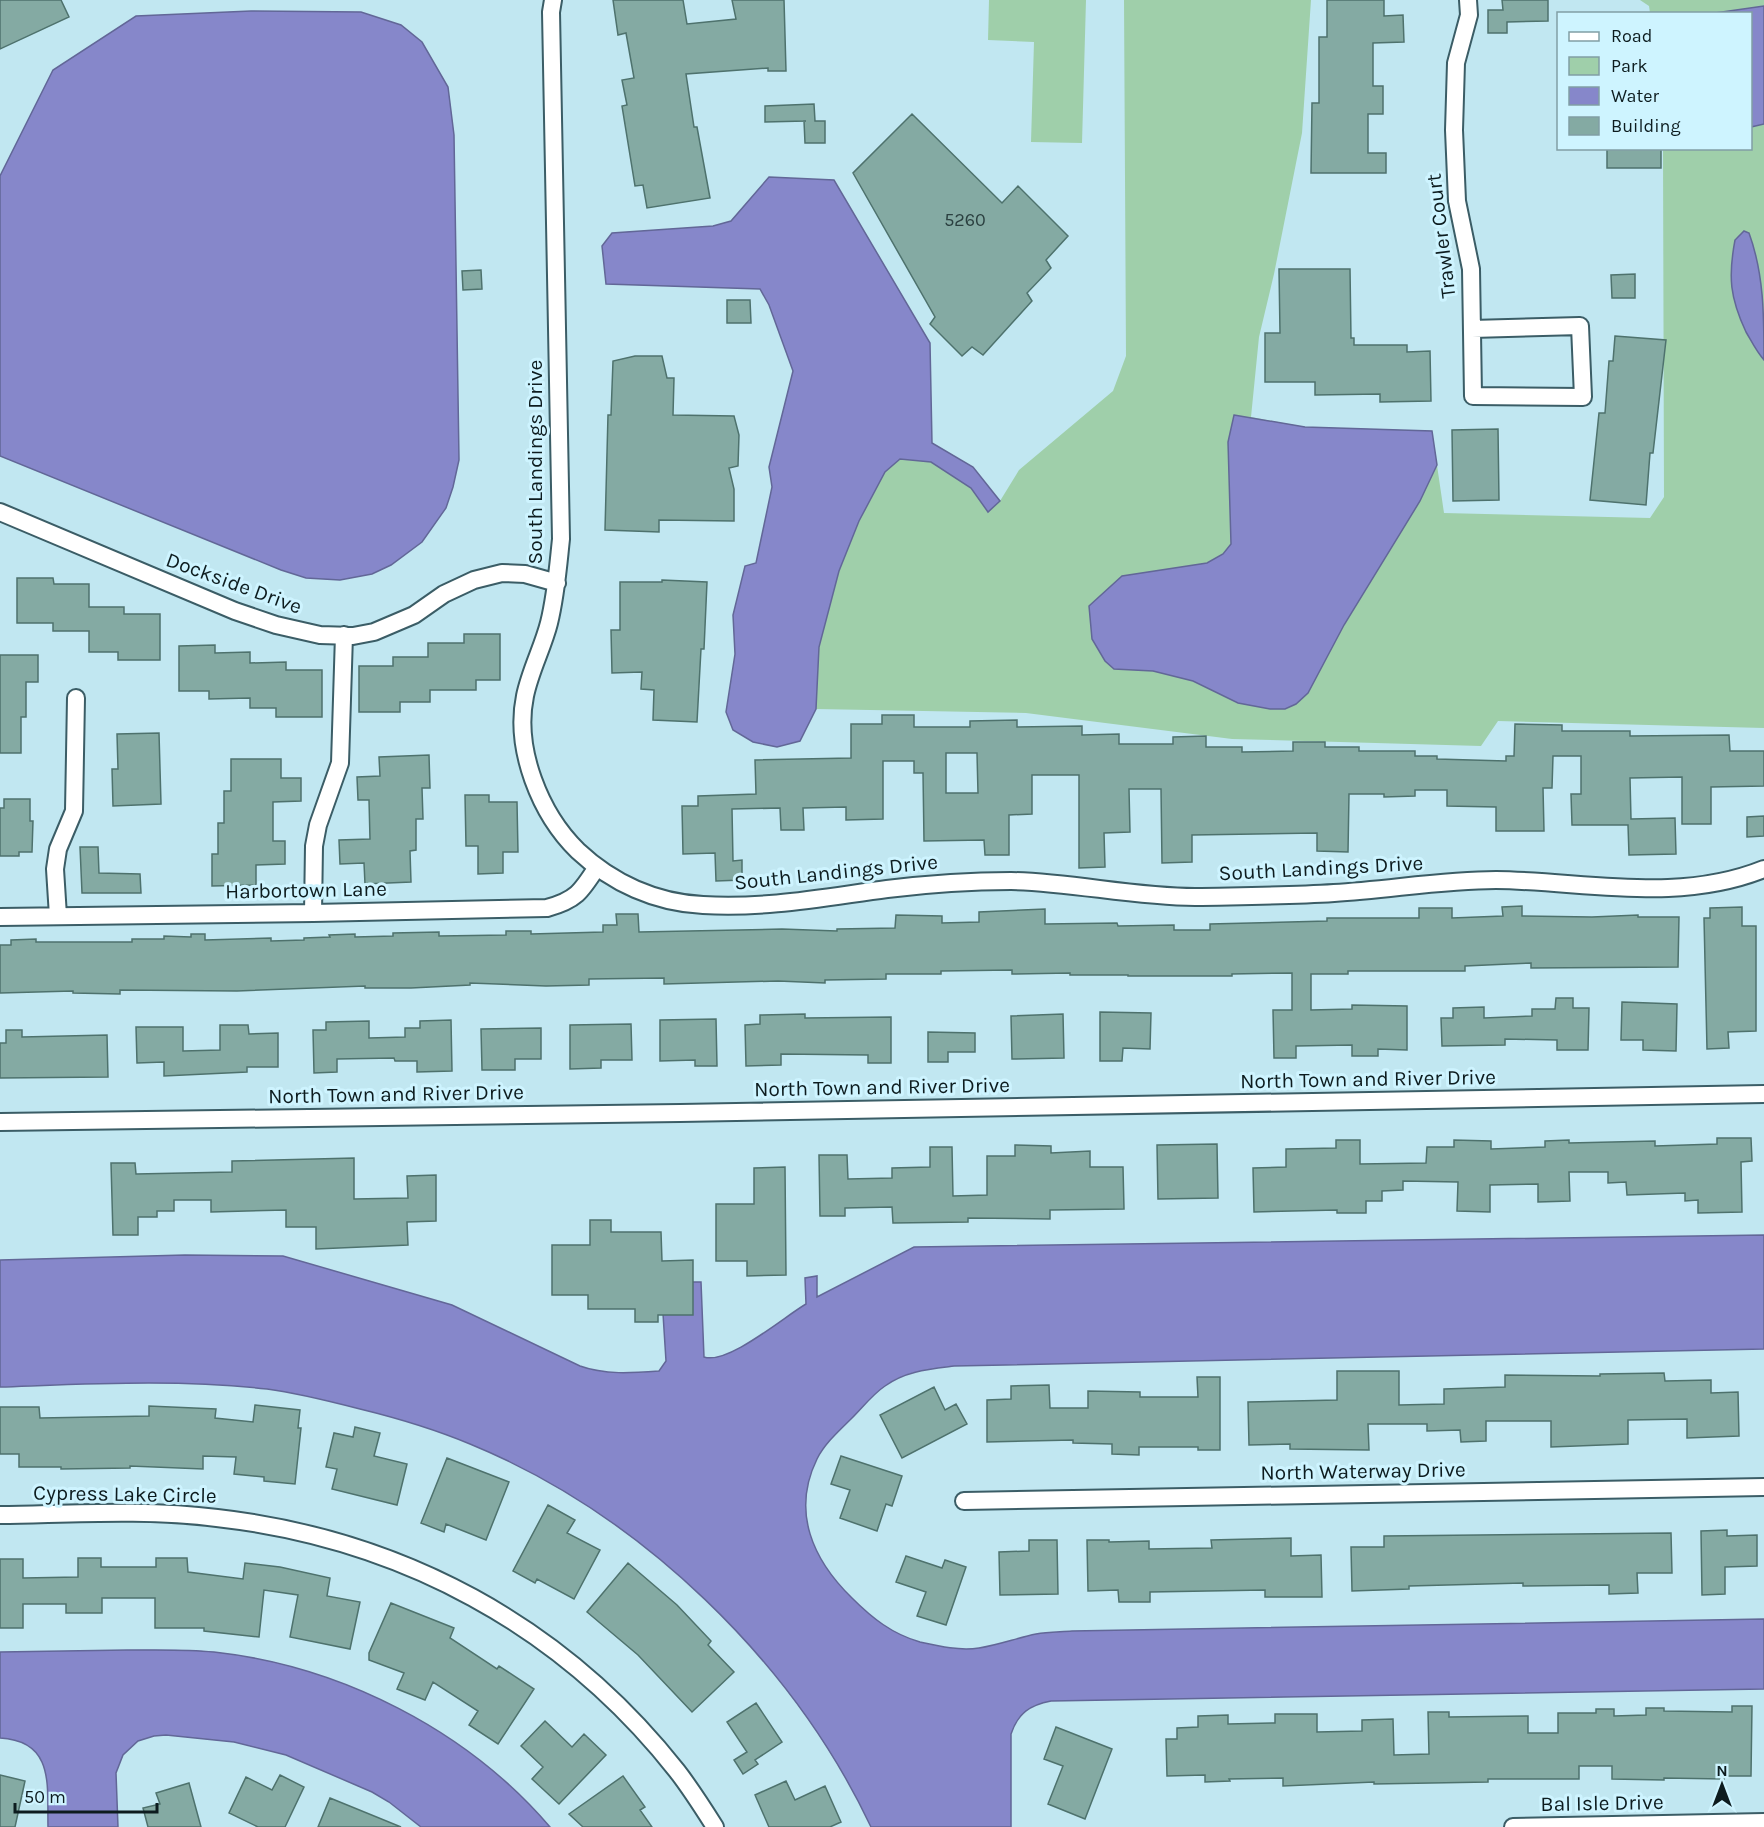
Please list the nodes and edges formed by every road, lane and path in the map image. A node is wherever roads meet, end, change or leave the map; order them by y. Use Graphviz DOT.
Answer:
graph roads {
  1 [pos="553,0"];
  2 [pos="1468,0"];
  3 [pos="1472,329"];
  4 [pos="0,512"];
  5 [pos="557,583"];
  6 [pos="344,635"];
  7 [pos="76,698"];
  8 [pos="597,867"];
  9 [pos="1764,869"];
  10 [pos="313,913"];
  11 [pos="58,916"];
  12 [pos="0,917"];
  13 [pos="1764,1094"];
  14 [pos="0,1122"];
  15 [pos="1764,1487"];
  16 [pos="964,1501"];
  17 [pos="0,1515"];
  18 [pos="1764,1822"];
  19 [pos="715,1827"];
  20 [pos="1514,1827"];
  1 -- 5 [label="street, South Landings Drive"];
  2 -- 3 [label="street, Trawler Court"];
  3 -- 3 [label="street, Trawler Court"];
  4 -- 6 [label="street, Dockside Drive"];
  5 -- 6 [label="street, Dockside Drive"];
  5 -- 8 [label="street, South Landings Drive"];
  6 -- 10 [label="street"];
  7 -- 11 [label="street"];
  8 -- 9 [label="street, South Landings Drive"];
  8 -- 10 [label="street, Harbortown Lane"];
  10 -- 11 [label="street, Harbortown Lane"];
  11 -- 12 [label="street, Harbortown Lane"];
  13 -- 14 [label="street, North Town and River Drive"];
  15 -- 16 [label="street, North Waterway Drive"];
  17 -- 19 [label="street, Cypress Lake Circle"];
  18 -- 20 [label="street, Bal Isle Drive"];
}
